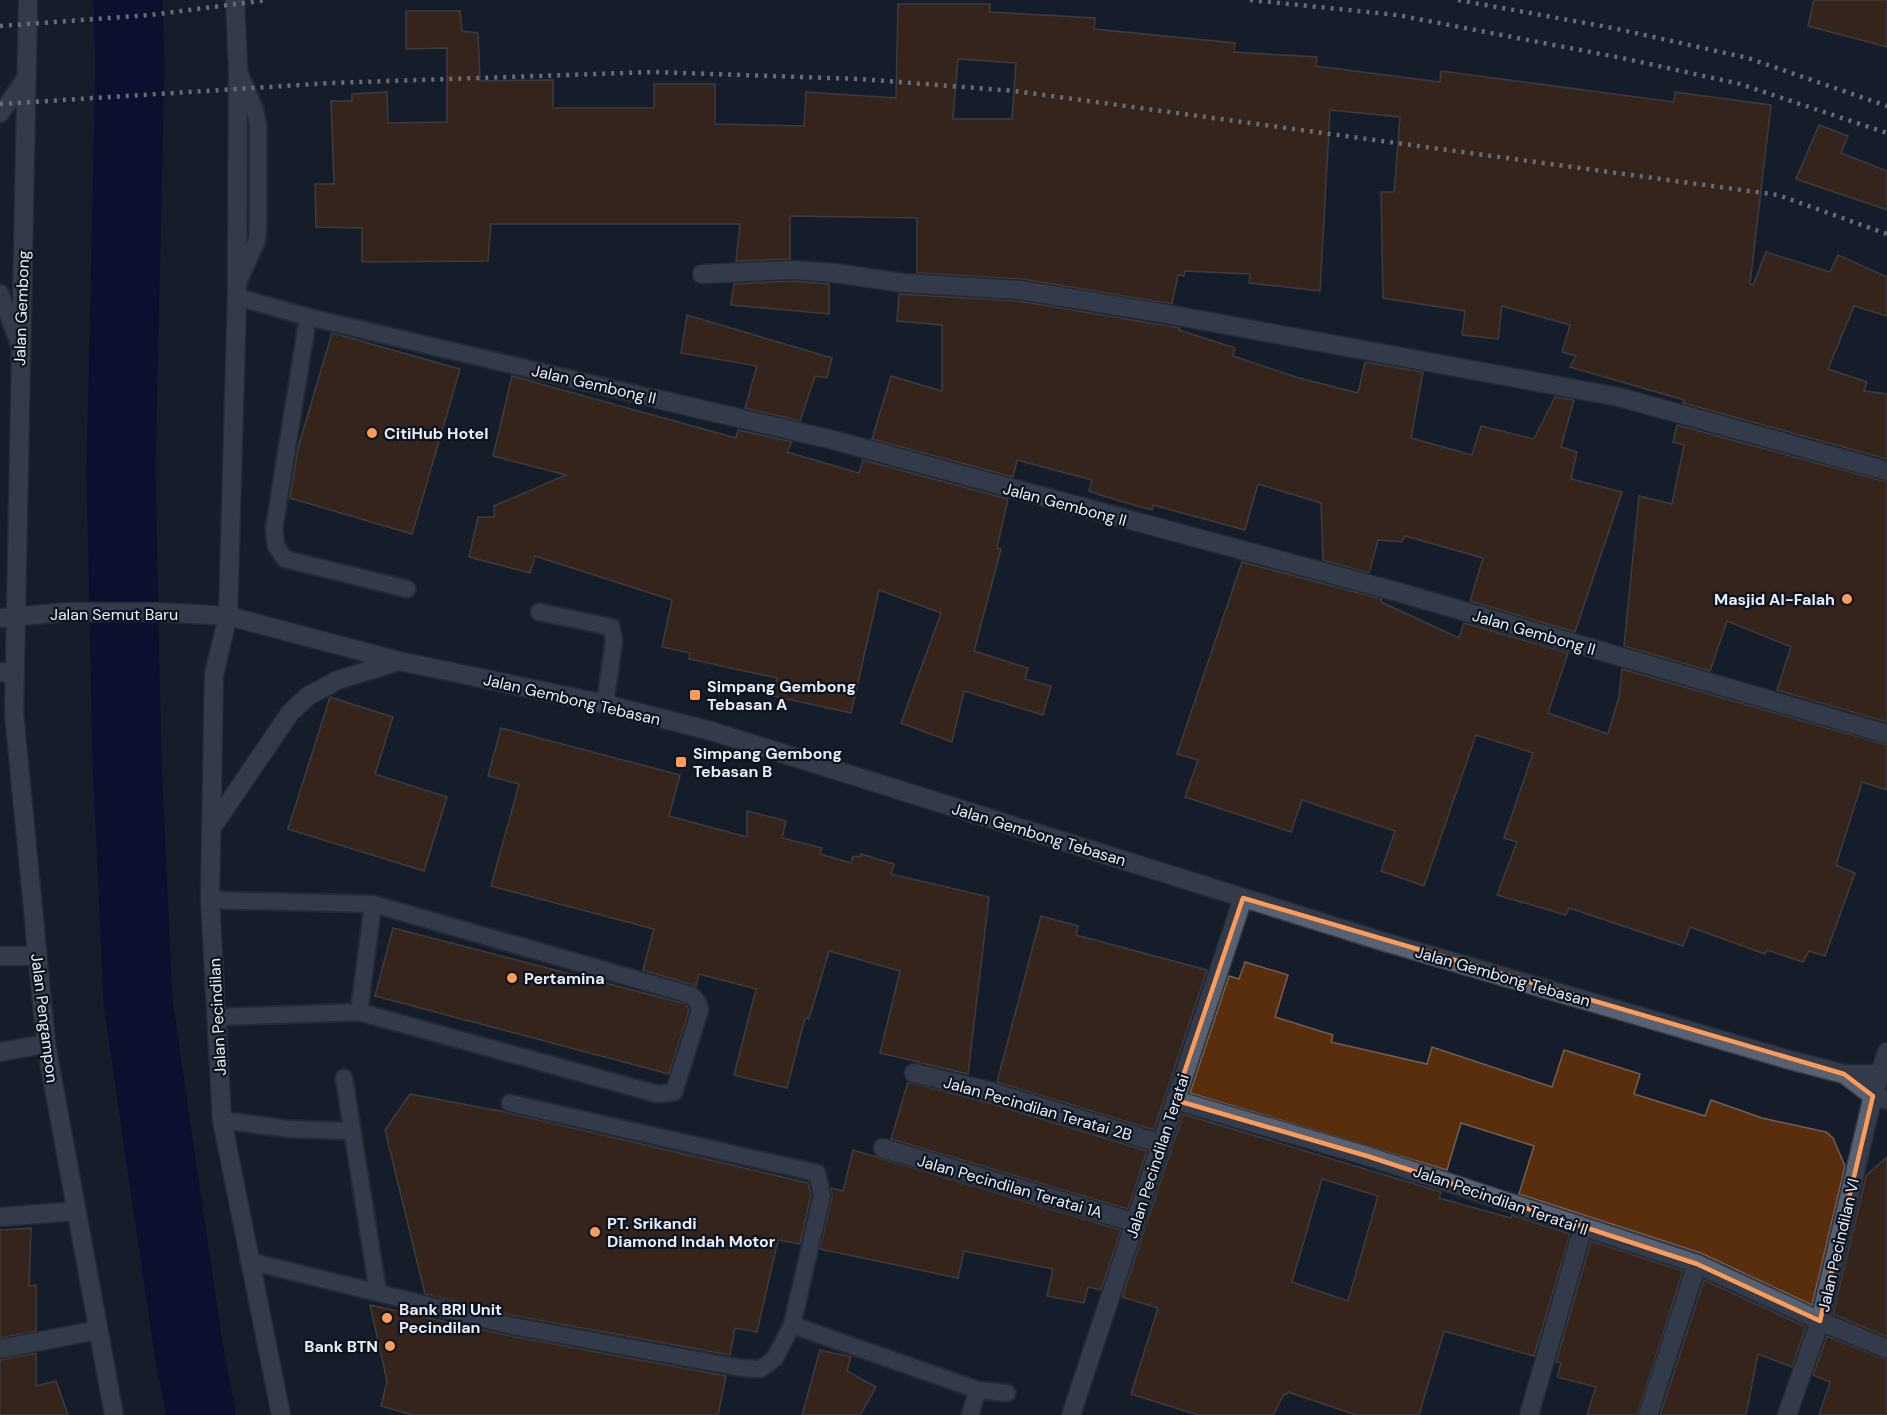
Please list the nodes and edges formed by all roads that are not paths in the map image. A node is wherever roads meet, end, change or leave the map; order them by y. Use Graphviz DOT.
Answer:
graph roads {
  1 [pos="28,0"];
  2 [pos="235,0"];
  3 [pos="27,76"];
  4 [pos="0,114"];
  5 [pos="702,274"];
  6 [pos="237,292"];
  7 [pos="0,293"];
  8 [pos="308,317"];
  9 [pos="20,344"];
  10 [pos="657,399"];
  11 [pos="1887,471"];
  12 [pos="407,589"];
  13 [pos="539,612"];
  14 [pos="228,616"];
  15 [pos="7,618"];
  16 [pos="399,661"];
  17 [pos="7,673"];
  18 [pos="605,704"];
  19 [pos="1887,734"];
  20 [pos="213,826"];
  21 [pos="1244,898"];
  22 [pos="210,900"];
  23 [pos="373,904"];
  24 [pos="0,956"];
  25 [pos="37,956"];
  26 [pos="359,1012"];
  27 [pos="216,1017"];
  28 [pos="46,1044"];
  29 [pos="0,1052"];
  30 [pos="1887,1052"];
  31 [pos="914,1073"];
  32 [pos="1884,1073"];
  33 [pos="1844,1074"];
  34 [pos="344,1078"];
  35 [pos="1880,1098"];
  36 [pos="1175,1100"];
  37 [pos="510,1103"];
  38 [pos="222,1120"];
  39 [pos="350,1131"];
  40 [pos="1162,1144"];
  41 [pos="883,1149"];
  42 [pos="76,1211"];
  43 [pos="0,1217"];
  44 [pos="1136,1223"];
  45 [pos="1583,1228"];
  46 [pos="249,1261"];
  47 [pos="1697,1264"];
  48 [pos="378,1292"];
  49 [pos="1820,1321"];
  50 [pos="792,1325"];
  51 [pos="98,1330"];
  52 [pos="0,1349"];
  53 [pos="1887,1349"];
  54 [pos="978,1390"];
  55 [pos="1007,1393"];
  56 [pos="114,1415"];
  57 [pos="281,1415"];
  58 [pos="970,1415"];
  59 [pos="1071,1415"];
  60 [pos="1529,1415"];
  61 [pos="1648,1415"];
  62 [pos="1787,1415"];
  1 -- 3 [label="street, Jalan Gembong"];
  2 -- 6 [label="street"];
  3 -- 4 [label="lane"];
  3 -- 9 [label="street, Jalan Gembong"];
  5 -- 11 [label="street"];
  6 -- 8 [label="lane, Jalan Gembong II"];
  6 -- 14 [label="street"];
  7 -- 9 [label="lane"];
  8 -- 10 [label="lane, Jalan Gembong II"];
  8 -- 12 [label="lane"];
  9 -- 15 [label="street, Jalan Gembong"];
  10 -- 19 [label="street, Jalan Gembong II"];
  13 -- 18 [label="lane"];
  14 -- 15 [label="street, Jalan Semut Baru"];
  14 -- 16 [label="street, Jalan Gembong Tebasan"];
  14 -- 20 [label="street, Jalan Pecindilan"];
  15 -- 17 [label="street, Jalan Pengampon"];
  16 -- 18 [label="street, Jalan Gembong Tebasan"];
  16 -- 20 [label="street"];
  17 -- 25 [label="street, Jalan Pengampon"];
  18 -- 21 [label="street, Jalan Gembong Tebasan"];
  20 -- 22 [label="street, Jalan Pecindilan"];
  21 -- 33 [label="street, Jalan Gembong Tebasan"];
  21 -- 36 [label="street, Jalan Pecindilan Teratai"];
  22 -- 23 [label="lane"];
  22 -- 27 [label="street, Jalan Pecindilan"];
  23 -- 26 [label="lane"];
  23 -- 26 [label="lane"];
  24 -- 25 [label="street"];
  25 -- 28 [label="street, Jalan Pengampon"];
  26 -- 27 [label="lane"];
  27 -- 38 [label="street, Jalan Pecindilan"];
  28 -- 29 [label="street"];
  28 -- 42 [label="street, Jalan Pengampon"];
  30 -- 32 [label="street, Jalan Pecindilan VI"];
  31 -- 40 [label="street, Jalan Pecindilan Teratai 2B"];
  32 -- 33 [label="street, Jalan Gembong Tebasan"];
  32 -- 35 [label="street, Jalan Pecindilan VI"];
  33 -- 35 [label="street, Jalan Gembong Tebasan"];
  34 -- 39 [label="lane"];
  35 -- 49 [label="street, Jalan Pecindilan VI"];
  36 -- 40 [label="street, Jalan Pecindilan Teratai"];
  36 -- 45 [label="street, Jalan Pecindilan Teratai II"];
  37 -- 50 [label="lane"];
  38 -- 39 [label="lane"];
  38 -- 46 [label="street, Jalan Pecindilan"];
  39 -- 48 [label="lane"];
  40 -- 44 [label="street, Jalan Pecindilan Teratai"];
  41 -- 44 [label="street, Jalan Pecindilan Teratai 1A"];
  42 -- 43 [label="street"];
  42 -- 51 [label="street, Jalan Pengampon"];
  44 -- 59 [label="street, Jalan Pecindilan Teratai"];
  45 -- 47 [label="street, Jalan Pecindilan Teratai II"];
  45 -- 60 [label="street"];
  46 -- 48 [label="lane"];
  46 -- 57 [label="street, Jalan Pecindilan"];
  47 -- 49 [label="street, Jalan Pecindilan Teratai II"];
  47 -- 61 [label="street"];
  48 -- 50 [label="lane"];
  49 -- 53 [label="street, Jalan Pecindilan Teratai II"];
  49 -- 62 [label="street, Jalan Pecindilan VI"];
  50 -- 54 [label="lane"];
  51 -- 52 [label="street"];
  51 -- 56 [label="street, Jalan Pengampon"];
  54 -- 55 [label="lane"];
  54 -- 58 [label="lane"];
}
